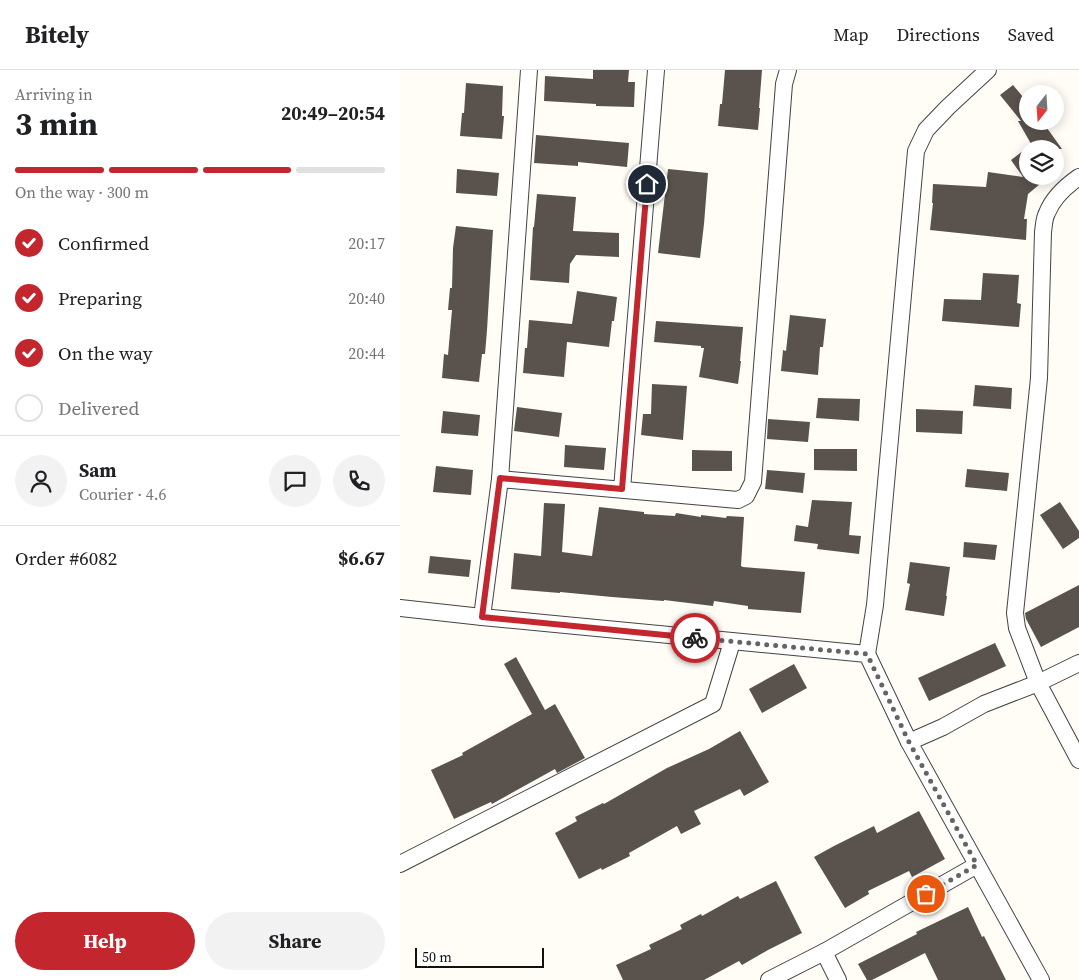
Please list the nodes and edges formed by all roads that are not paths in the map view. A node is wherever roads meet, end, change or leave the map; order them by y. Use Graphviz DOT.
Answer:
graph roads {
  1 [pos="528,70"];
  2 [pos="656,70"];
  3 [pos="788,70"];
  4 [pos="986,71"];
  5 [pos="1079,177"];
  6 [pos="500,478"];
  7 [pos="622,489"];
  8 [pos="400,608"];
  9 [pos="482,617"];
  10 [pos="732,642"];
  11 [pos="867,654"];
  12 [pos="1079,663"];
  13 [pos="1038,683"];
  14 [pos="909,742"];
  15 [pos="1079,760"];
  16 [pos="400,864"];
  17 [pos="977,865"];
  18 [pos="824,952"];
  19 [pos="769,980"];
  20 [pos="838,980"];
  21 [pos="1041,980"];
  1 -- 6 [label="street"];
  2 -- 7 [label="street"];
  3 -- 7 [label="street"];
  4 -- 11 [label="street"];
  5 -- 13 [label="street"];
  6 -- 7 [label="street"];
  6 -- 9 [label="street"];
  8 -- 9 [label="street"];
  9 -- 10 [label="street"];
  10 -- 11 [label="street"];
  10 -- 16 [label="street"];
  11 -- 14 [label="street"];
  12 -- 13 [label="street"];
  13 -- 14 [label="street"];
  13 -- 15 [label="street"];
  14 -- 17 [label="street"];
  17 -- 18 [label="street"];
  17 -- 21 [label="street"];
  18 -- 19 [label="street"];
  18 -- 20 [label="street"];
}
